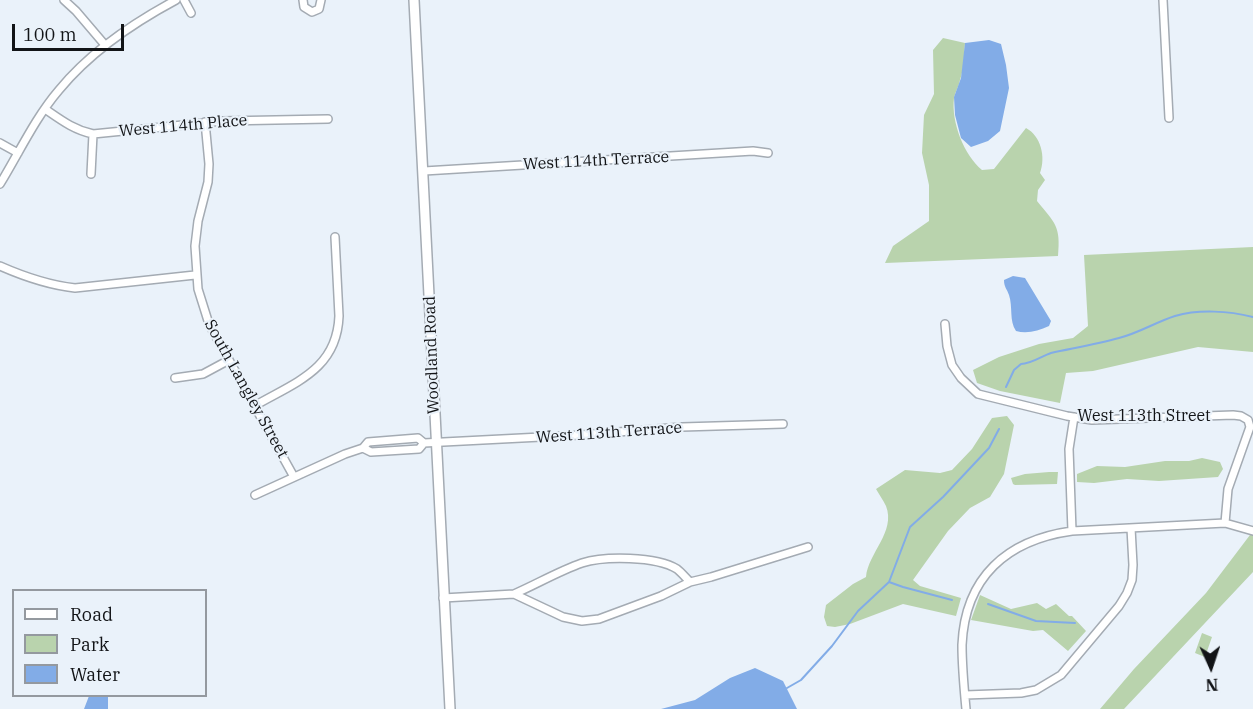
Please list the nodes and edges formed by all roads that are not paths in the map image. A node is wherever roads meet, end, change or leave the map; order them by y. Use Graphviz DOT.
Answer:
graph roads {
  1 [pos="64,0"];
  2 [pos="176,0"];
  3 [pos="184,0"];
  4 [pos="303,0"];
  5 [pos="321,0"];
  6 [pos="414,0"];
  7 [pos="1162,0"];
  8 [pos="191,13"];
  9 [pos="105,45"];
  10 [pos="45,109"];
  11 [pos="1169,118"];
  12 [pos="328,119"];
  13 [pos="205,122"];
  14 [pos="93,134"];
  15 [pos="0,143"];
  16 [pos="18,153"];
  17 [pos="768,153"];
  18 [pos="424,171"];
  19 [pos="91,174"];
  20 [pos="0,184"];
  21 [pos="334,237"];
  22 [pos="0,266"];
  23 [pos="195,275"];
  24 [pos="945,324"];
  25 [pos="229,360"];
  26 [pos="175,378"];
  27 [pos="256,405"];
  28 [pos="1074,417"];
  29 [pos="1251,419"];
  30 [pos="783,424"];
  31 [pos="424,443"];
  32 [pos="435,443"];
  33 [pos="363,448"];
  34 [pos="294,477"];
  35 [pos="255,495"];
  36 [pos="1225,523"];
  37 [pos="1131,528"];
  38 [pos="1072,531"];
  39 [pos="1253,531"];
  40 [pos="808,547"];
  41 [pos="690,582"];
  42 [pos="514,594"];
  43 [pos="443,598"];
  44 [pos="965,695"];
  45 [pos="450,709"];
  46 [pos="966,709"];
  1 -- 9 [label="street"];
  2 -- 9 [label="street"];
  3 -- 8 [label="street"];
  4 -- 5 [label="street"];
  6 -- 18 [label="main road, Woodland Road"];
  7 -- 11 [label="street"];
  9 -- 10 [label="street"];
  10 -- 14 [label="street, West 114th Place"];
  10 -- 16 [label="street"];
  12 -- 13 [label="street, West 114th Place"];
  13 -- 14 [label="street, West 114th Place"];
  13 -- 23 [label="street, South Langley Street"];
  14 -- 19 [label="street"];
  15 -- 16 [label="street"];
  16 -- 20 [label="street"];
  17 -- 18 [label="street, West 114th Terrace"];
  18 -- 32 [label="main road, Woodland Road"];
  21 -- 27 [label="street"];
  22 -- 23 [label="street"];
  23 -- 25 [label="street, South Langley Street"];
  24 -- 28 [label="street, West 113th Street"];
  25 -- 26 [label="street"];
  25 -- 27 [label="street, South Langley Street"];
  27 -- 34 [label="street, South Langley Street"];
  28 -- 29 [label="street, West 113th Street"];
  28 -- 38 [label="street"];
  29 -- 36 [label="street"];
  30 -- 32 [label="street, West 113th Terrace"];
  31 -- 32 [label="street, West 113th Terrace"];
  31 -- 33 [label="street"];
  31 -- 33 [label="street"];
  32 -- 43 [label="main road, Woodland Road"];
  33 -- 34 [label="street"];
  34 -- 35 [label="street"];
  36 -- 37 [label="street"];
  36 -- 39 [label="street"];
  37 -- 38 [label="street"];
  37 -- 44 [label="street"];
  38 -- 44 [label="street"];
  40 -- 41 [label="street"];
  41 -- 42 [label="street"];
  41 -- 42 [label="street"];
  42 -- 43 [label="street"];
  43 -- 45 [label="main road, Woodland Road"];
  44 -- 46 [label="street"];
}
